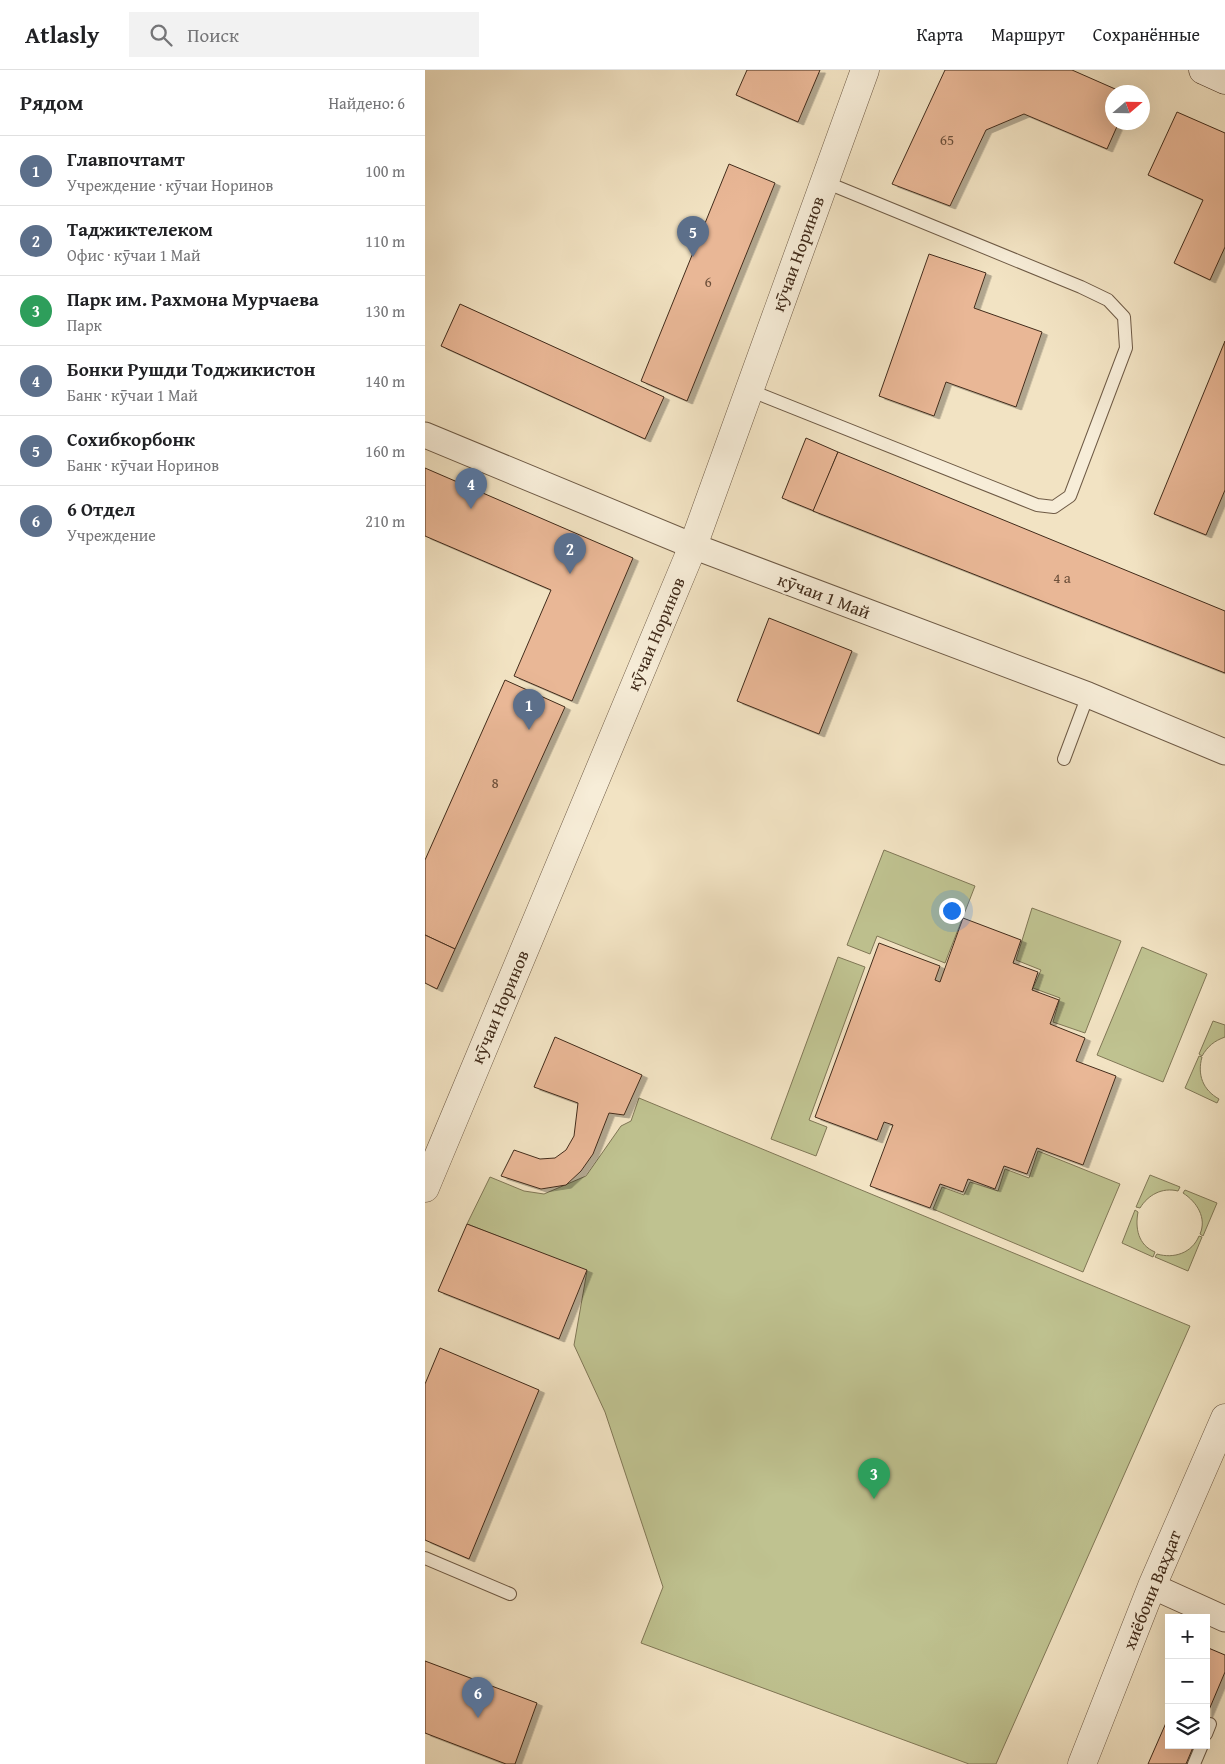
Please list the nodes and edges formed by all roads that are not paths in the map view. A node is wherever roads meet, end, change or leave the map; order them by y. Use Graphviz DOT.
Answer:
graph roads {
  1 [pos="865,70"];
  2 [pos="1203,70"];
  3 [pos="1225,80"];
  4 [pos="825,182"];
  5 [pos="749,390"];
  6 [pos="425,435"];
  7 [pos="693,546"];
  8 [pos="1088,695"];
  9 [pos="1225,752"];
  10 [pos="1063,759"];
  11 [pos="425,1188"];
  12 [pos="1225,1418"];
  13 [pos="425,1558"];
  14 [pos="1152,1586"];
  15 [pos="509,1594"];
  16 [pos="1225,1618"];
  17 [pos="1200,1749"];
  18 [pos="1082,1764"];
  19 [pos="1194,1764"];
  1 -- 4 [label="street, кӯчаи Норинов"];
  2 -- 3 [label="street"];
  4 -- 5 [label="street, кӯчаи Норинов"];
  4 -- 5 [label="lane"];
  5 -- 7 [label="street, кӯчаи Норинов"];
  6 -- 7 [label="street, кӯчаи 1 Май"];
  7 -- 8 [label="street, кӯчаи 1 Май"];
  7 -- 11 [label="street, кӯчаи Норинов"];
  8 -- 9 [label="street, кӯчаи 1 Май"];
  8 -- 10 [label="lane"];
  12 -- 14 [label="street, хиёбони Ваҳдат"];
  13 -- 15 [label="lane"];
  14 -- 16 [label="street"];
  14 -- 18 [label="street, хиёбони Ваҳдат"];
  17 -- 19 [label="lane"];
}
